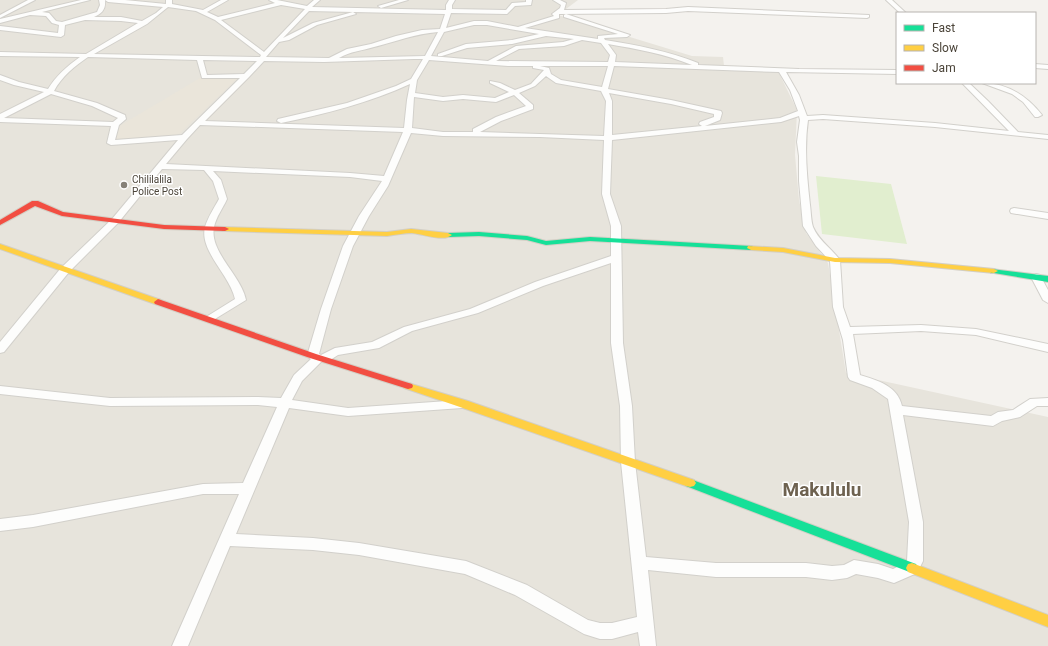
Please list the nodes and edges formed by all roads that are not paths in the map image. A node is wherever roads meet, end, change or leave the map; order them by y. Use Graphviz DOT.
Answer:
graph roads {
  1 [pos="32,0"];
  2 [pos="87,0"];
  3 [pos="102,0"];
  4 [pos="108,0"];
  5 [pos="225,0"];
  6 [pos="272,0"];
  7 [pos="317,0"];
  8 [pos="406,0"];
  9 [pos="452,0"];
  10 [pos="529,0"];
  11 [pos="556,0"];
  12 [pos="889,0"];
  13 [pos="169,3"];
  14 [pos="279,3"];
  15 [pos="0,8"];
  16 [pos="309,8"];
  17 [pos="11,11"];
  18 [pos="371,11"];
  19 [pos="447,11"];
  20 [pos="204,12"];
  21 [pos="559,12"];
  22 [pos="902,12"];
  23 [pos="30,14"];
  24 [pos="867,16"];
  25 [pos="0,17"];
  26 [pos="87,19"];
  27 [pos="217,19"];
  28 [pos="0,20"];
  29 [pos="145,22"];
  30 [pos="62,24"];
  31 [pos="0,28"];
  32 [pos="519,28"];
  33 [pos="442,31"];
  34 [pos="546,34"];
  35 [pos="602,36"];
  36 [pos="584,38"];
  37 [pos="278,40"];
  38 [pos="0,54"];
  39 [pos="86,55"];
  40 [pos="199,57"];
  41 [pos="263,57"];
  42 [pos="428,58"];
  43 [pos="328,60"];
  44 [pos="488,62"];
  45 [pos="521,64"];
  46 [pos="611,65"];
  47 [pos="1036,66"];
  48 [pos="694,67"];
  49 [pos="1048,67"];
  50 [pos="548,70"];
  51 [pos="781,70"];
  52 [pos="896,72"];
  53 [pos="247,76"];
  54 [pos="0,77"];
  55 [pos="414,80"];
  56 [pos="492,82"];
  57 [pos="966,84"];
  58 [pos="989,84"];
  59 [pos="604,90"];
  60 [pos="50,92"];
  61 [pos="514,92"];
  62 [pos="411,94"];
  63 [pos="803,115"];
  64 [pos="1038,115"];
  65 [pos="1,120"];
  66 [pos="198,123"];
  67 [pos="115,124"];
  68 [pos="258,125"];
  69 [pos="695,128"];
  70 [pos="408,130"];
  71 [pos="1015,132"];
  72 [pos="472,133"];
  73 [pos="184,137"];
  74 [pos="1048,137"];
  75 [pos="608,138"];
  76 [pos="161,166"];
  77 [pos="206,168"];
  78 [pos="387,179"];
  79 [pos="1014,211"];
  80 [pos="1048,216"];
  81 [pos="115,221"];
  82 [pos="0,223"];
  83 [pos="209,229"];
  84 [pos="355,233"];
  85 [pos="615,241"];
  86 [pos="0,246"];
  87 [pos="615,258"];
  88 [pos="835,260"];
  89 [pos="65,270"];
  90 [pos="1036,277"];
  91 [pos="1048,279"];
  92 [pos="1048,300"];
  93 [pos="210,319"];
  94 [pos="846,331"];
  95 [pos="1048,348"];
  96 [pos="0,349"];
  97 [pos="318,357"];
  98 [pos="0,390"];
  99 [pos="1048,402"];
  100 [pos="285,403"];
  101 [pos="464,404"];
  102 [pos="897,410"];
  103 [pos="628,462"];
  104 [pos="250,488"];
  105 [pos="0,525"];
  106 [pos="226,540"];
  107 [pos="639,563"];
  108 [pos="912,568"];
  109 [pos="646,621"];
  110 [pos="1048,621"];
  111 [pos="180,646"];
  112 [pos="648,646"];
  1 -- 17 [label="street"];
  2 -- 23 [label="street"];
  3 -- 26 [label="street"];
  4 -- 13 [label="street"];
  5 -- 20 [label="street"];
  6 -- 14 [label="street"];
  7 -- 16 [label="street"];
  8 -- 18 [label="street"];
  9 -- 19 [label="street"];
  10 -- 19 [label="street"];
  11 -- 21 [label="street"];
  12 -- 22 [label="street"];
  13 -- 20 [label="street"];
  13 -- 29 [label="street"];
  14 -- 16 [label="street"];
  14 -- 27 [label="street"];
  15 -- 17 [label="street"];
  16 -- 18 [label="street"];
  16 -- 37 [label="street"];
  17 -- 25 [label="street"];
  18 -- 19 [label="street"];
  18 -- 37 [label="street"];
  19 -- 33 [label="street"];
  20 -- 27 [label="street"];
  21 -- 24 [label="street"];
  21 -- 32 [label="street"];
  21 -- 35 [label="street"];
  23 -- 28 [label="street"];
  23 -- 30 [label="street"];
  26 -- 29 [label="street"];
  26 -- 30 [label="street"];
  27 -- 41 [label="street"];
  29 -- 39 [label="street"];
  30 -- 31 [label="street"];
  32 -- 33 [label="street"];
  32 -- 34 [label="street"];
  33 -- 42 [label="street"];
  33 -- 43 [label="street"];
  34 -- 36 [label="street"];
  34 -- 42 [label="street"];
  35 -- 36 [label="street"];
  35 -- 46 [label="street"];
  35 -- 48 [label="street"];
  36 -- 44 [label="street"];
  37 -- 41 [label="street"];
  38 -- 39 [label="street"];
  39 -- 40 [label="street"];
  39 -- 60 [label="street"];
  40 -- 41 [label="street"];
  40 -- 53 [label="street"];
  41 -- 43 [label="street"];
  41 -- 53 [label="street"];
  42 -- 43 [label="street"];
  42 -- 44 [label="street"];
  42 -- 55 [label="street"];
  44 -- 45 [label="street"];
  45 -- 46 [label="street"];
  45 -- 50 [label="street"];
  46 -- 48 [label="street"];
  46 -- 59 [label="street"];
  47 -- 49 [label="street"];
  48 -- 51 [label="street"];
  50 -- 59 [label="street"];
  50 -- 61 [label="street"];
  51 -- 52 [label="street"];
  51 -- 63 [label="street"];
  53 -- 66 [label="street"];
  54 -- 60 [label="street"];
  55 -- 62 [label="street"];
  55 -- 68 [label="street"];
  56 -- 61 [label="street"];
  57 -- 71 [label="street"];
  58 -- 64 [label="street"];
  59 -- 69 [label="street"];
  59 -- 75 [label="street"];
  60 -- 65 [label="street"];
  60 -- 67 [label="street"];
  61 -- 62 [label="street"];
  61 -- 72 [label="street"];
  62 -- 70 [label="street"];
  63 -- 69 [label="street"];
  63 -- 71 [label="street"];
  63 -- 88 [label="street"];
  65 -- 67 [label="street"];
  66 -- 68 [label="street"];
  66 -- 73 [label="street"];
  67 -- 73 [label="street"];
  68 -- 70 [label="street"];
  69 -- 75 [label="street"];
  70 -- 72 [label="street"];
  70 -- 78 [label="street"];
  71 -- 74 [label="street"];
  72 -- 75 [label="street"];
  73 -- 76 [label="street"];
  75 -- 85 [label="street"];
  76 -- 77 [label="street"];
  76 -- 81 [label="street"];
  77 -- 78 [label="street"];
  77 -- 83 [label="street"];
  78 -- 84 [label="street"];
  79 -- 80 [label="street"];
  81 -- 82 [label="street"];
  81 -- 83 [label="street"];
  81 -- 89 [label="street"];
  83 -- 84 [label="street"];
  83 -- 93 [label="street"];
  84 -- 85 [label="street"];
  84 -- 97 [label="street"];
  85 -- 87 [label="street"];
  85 -- 88 [label="street"];
  86 -- 89 [label="street"];
  87 -- 97 [label="street"];
  87 -- 103 [label="street"];
  88 -- 90 [label="street"];
  88 -- 94 [label="street"];
  89 -- 93 [label="street"];
  89 -- 96 [label="street"];
  90 -- 91 [label="street"];
  90 -- 92 [label="street"];
  93 -- 97 [label="street"];
  94 -- 95 [label="street"];
  94 -- 102 [label="street"];
  97 -- 100 [label="street"];
  97 -- 101 [label="street"];
  98 -- 100 [label="street"];
  99 -- 102 [label="street"];
  100 -- 101 [label="street"];
  100 -- 104 [label="street"];
  101 -- 103 [label="street"];
  102 -- 108 [label="street"];
  103 -- 107 [label="street"];
  103 -- 108 [label="street"];
  104 -- 105 [label="street"];
  104 -- 106 [label="street"];
  106 -- 109 [label="street"];
  106 -- 111 [label="street"];
  107 -- 108 [label="street"];
  107 -- 109 [label="street"];
  108 -- 110 [label="street"];
  109 -- 112 [label="street"];
}
